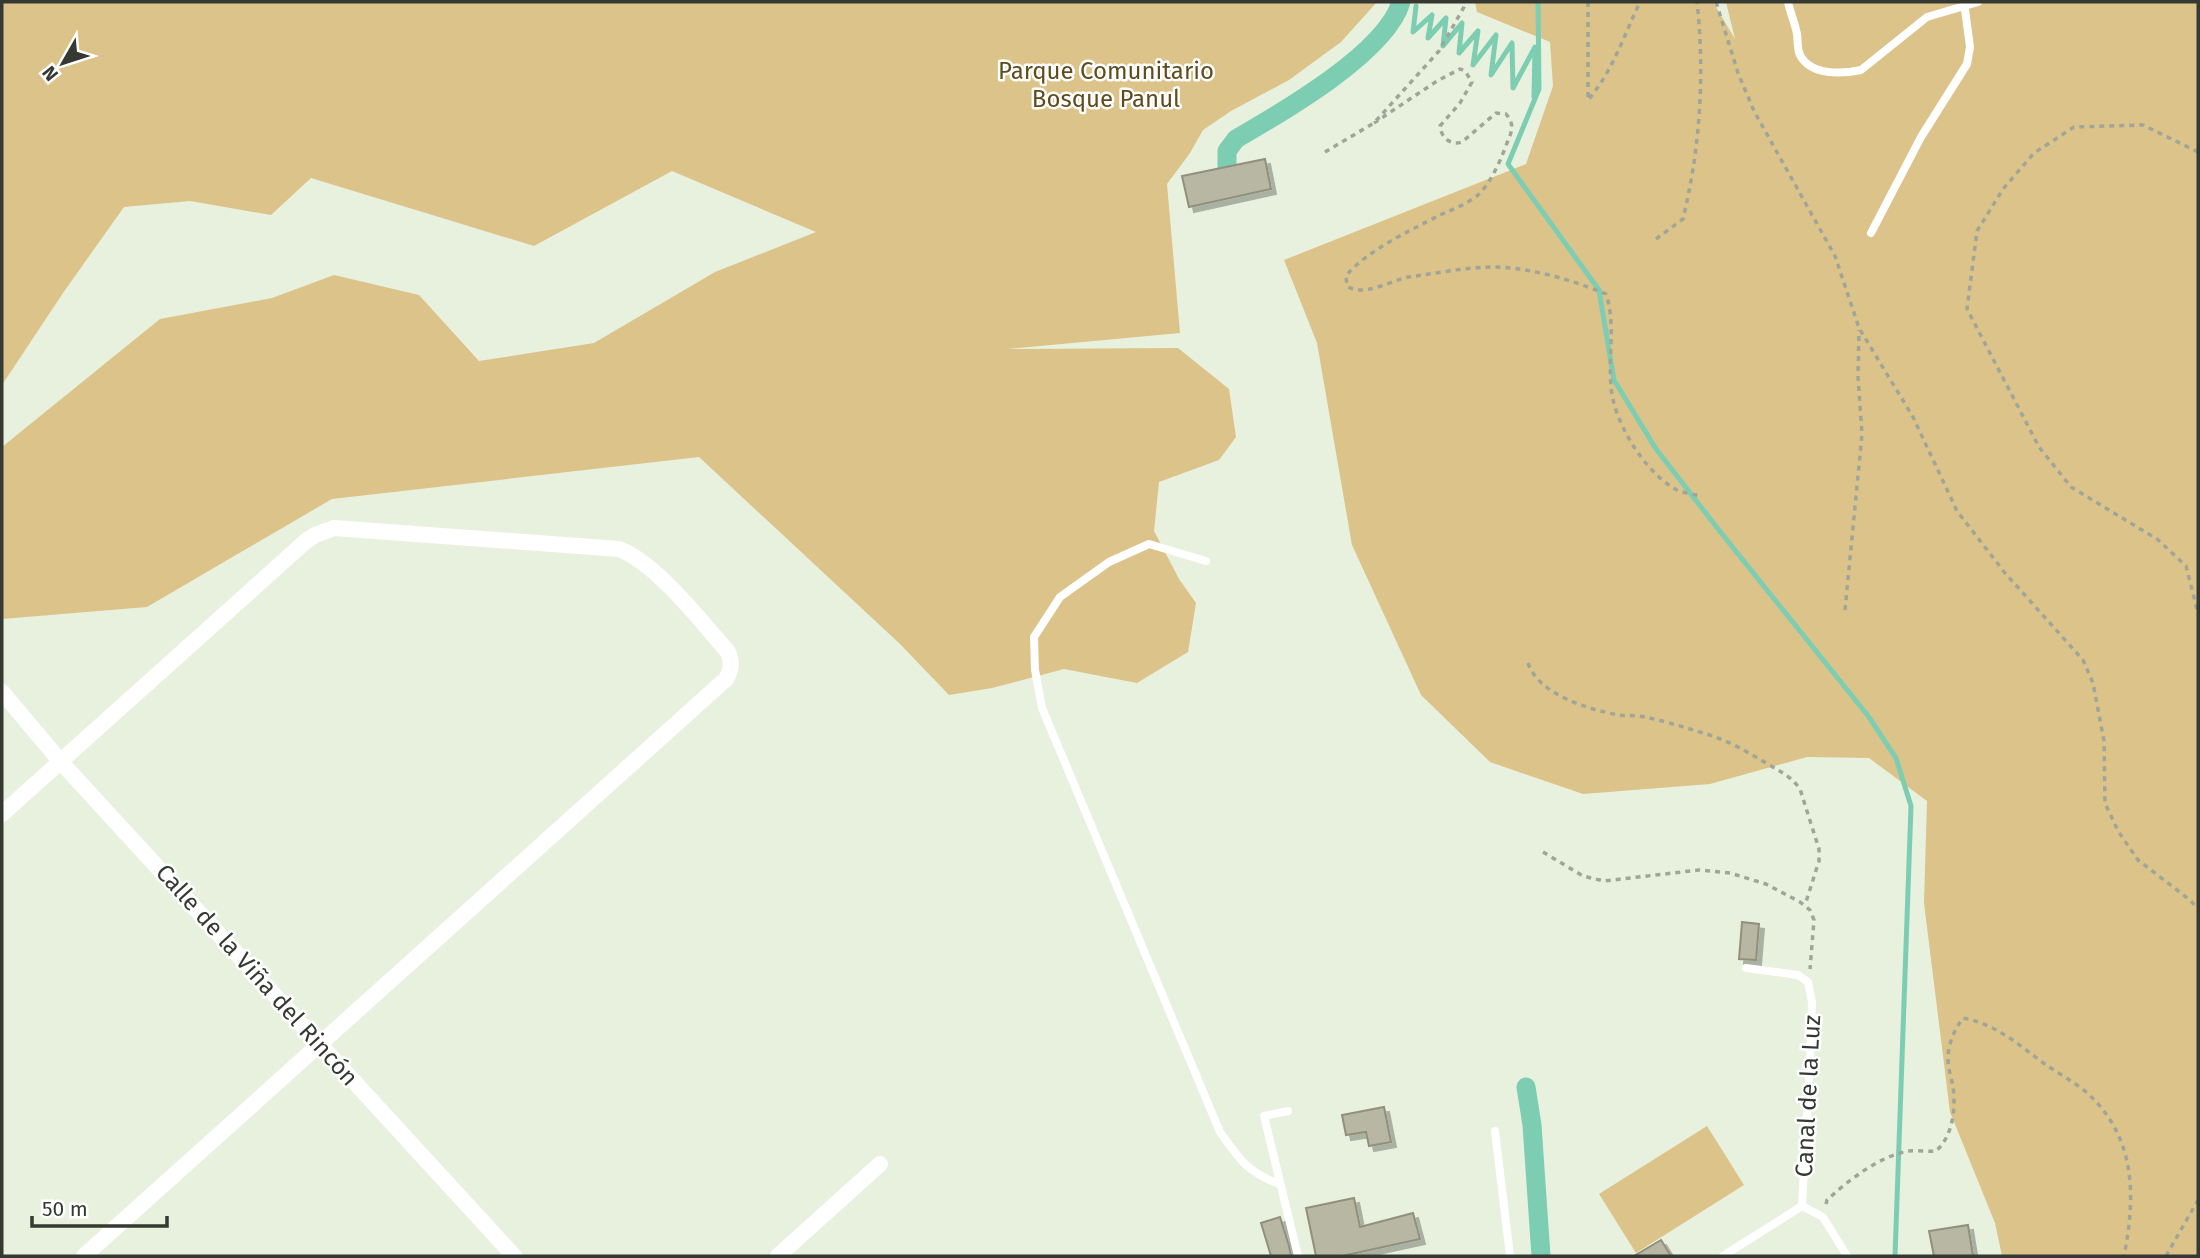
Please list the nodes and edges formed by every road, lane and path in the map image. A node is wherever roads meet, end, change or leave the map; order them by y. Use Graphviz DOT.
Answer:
graph roads {
  1 [pos="1465,2"];
  2 [pos="1588,2"];
  3 [pos="1640,2"];
  4 [pos="1697,2"];
  5 [pos="1716,2"];
  6 [pos="1788,2"];
  7 [pos="1978,2"];
  8 [pos="1965,3"];
  9 [pos="1374,123"];
  10 [pos="1325,152"];
  11 [pos="2198,152"];
  12 [pos="1871,233"];
  13 [pos="1656,239"];
  14 [pos="1859,328"];
  15 [pos="1702,496"];
  16 [pos="1206,561"];
  17 [pos="1845,610"];
  18 [pos="2198,613"];
  19 [pos="1528,663"];
  20 [pos="2,692"];
  21 [pos="60,761"];
  22 [pos="2,814"];
  23 [pos="1543,852"];
  24 [pos="1805,905"];
  25 [pos="2198,909"];
  26 [pos="1746,968"];
  27 [pos="1808,982"];
  28 [pos="321,1045"];
  29 [pos="1288,1111"];
  30 [pos="1496,1131"];
  31 [pos="880,1164"];
  32 [pos="1279,1184"];
  33 [pos="2198,1199"];
  34 [pos="1802,1206"];
  35 [pos="1823,1217"];
  36 [pos="84,1256"];
  37 [pos="514,1256"];
  38 [pos="778,1256"];
  39 [pos="1298,1256"];
  40 [pos="1510,1256"];
  41 [pos="1723,1256"];
  42 [pos="1847,1256"];
  43 [pos="2124,1256"];
  44 [pos="2166,1256"];
  1 -- 9 [label="path"];
  2 -- 3 [label="path"];
  4 -- 13 [label="path"];
  5 -- 14 [label="path"];
  6 -- 8 [label="lane"];
  7 -- 8 [label="lane"];
  8 -- 12 [label="lane"];
  9 -- 10 [label="path"];
  9 -- 15 [label="path"];
  11 -- 18 [label="path"];
  14 -- 17 [label="path"];
  14 -- 25 [label="path"];
  16 -- 32 [label="lane"];
  19 -- 24 [label="path"];
  20 -- 21 [label="street, Calle de la Viña del Rincón"];
  21 -- 22 [label="street"];
  21 -- 28 [label="street, Calle de la Viña del Rincón"];
  21 -- 28 [label="street"];
  23 -- 24 [label="path"];
  24 -- 27 [label="path"];
  26 -- 27 [label="lane, Canal de la Luz"];
  27 -- 34 [label="lane, Canal de la Luz"];
  28 -- 36 [label="street"];
  28 -- 37 [label="street, Calle de la Viña del Rincón"];
  29 -- 32 [label="lane"];
  30 -- 40 [label="lane"];
  31 -- 38 [label="street"];
  32 -- 39 [label="lane"];
  33 -- 44 [label="path"];
  34 -- 35 [label="lane, Canal de la Luz"];
  34 -- 41 [label="lane"];
  35 -- 42 [label="lane, Canal de la Luz"];
  35 -- 43 [label="path"];
}
